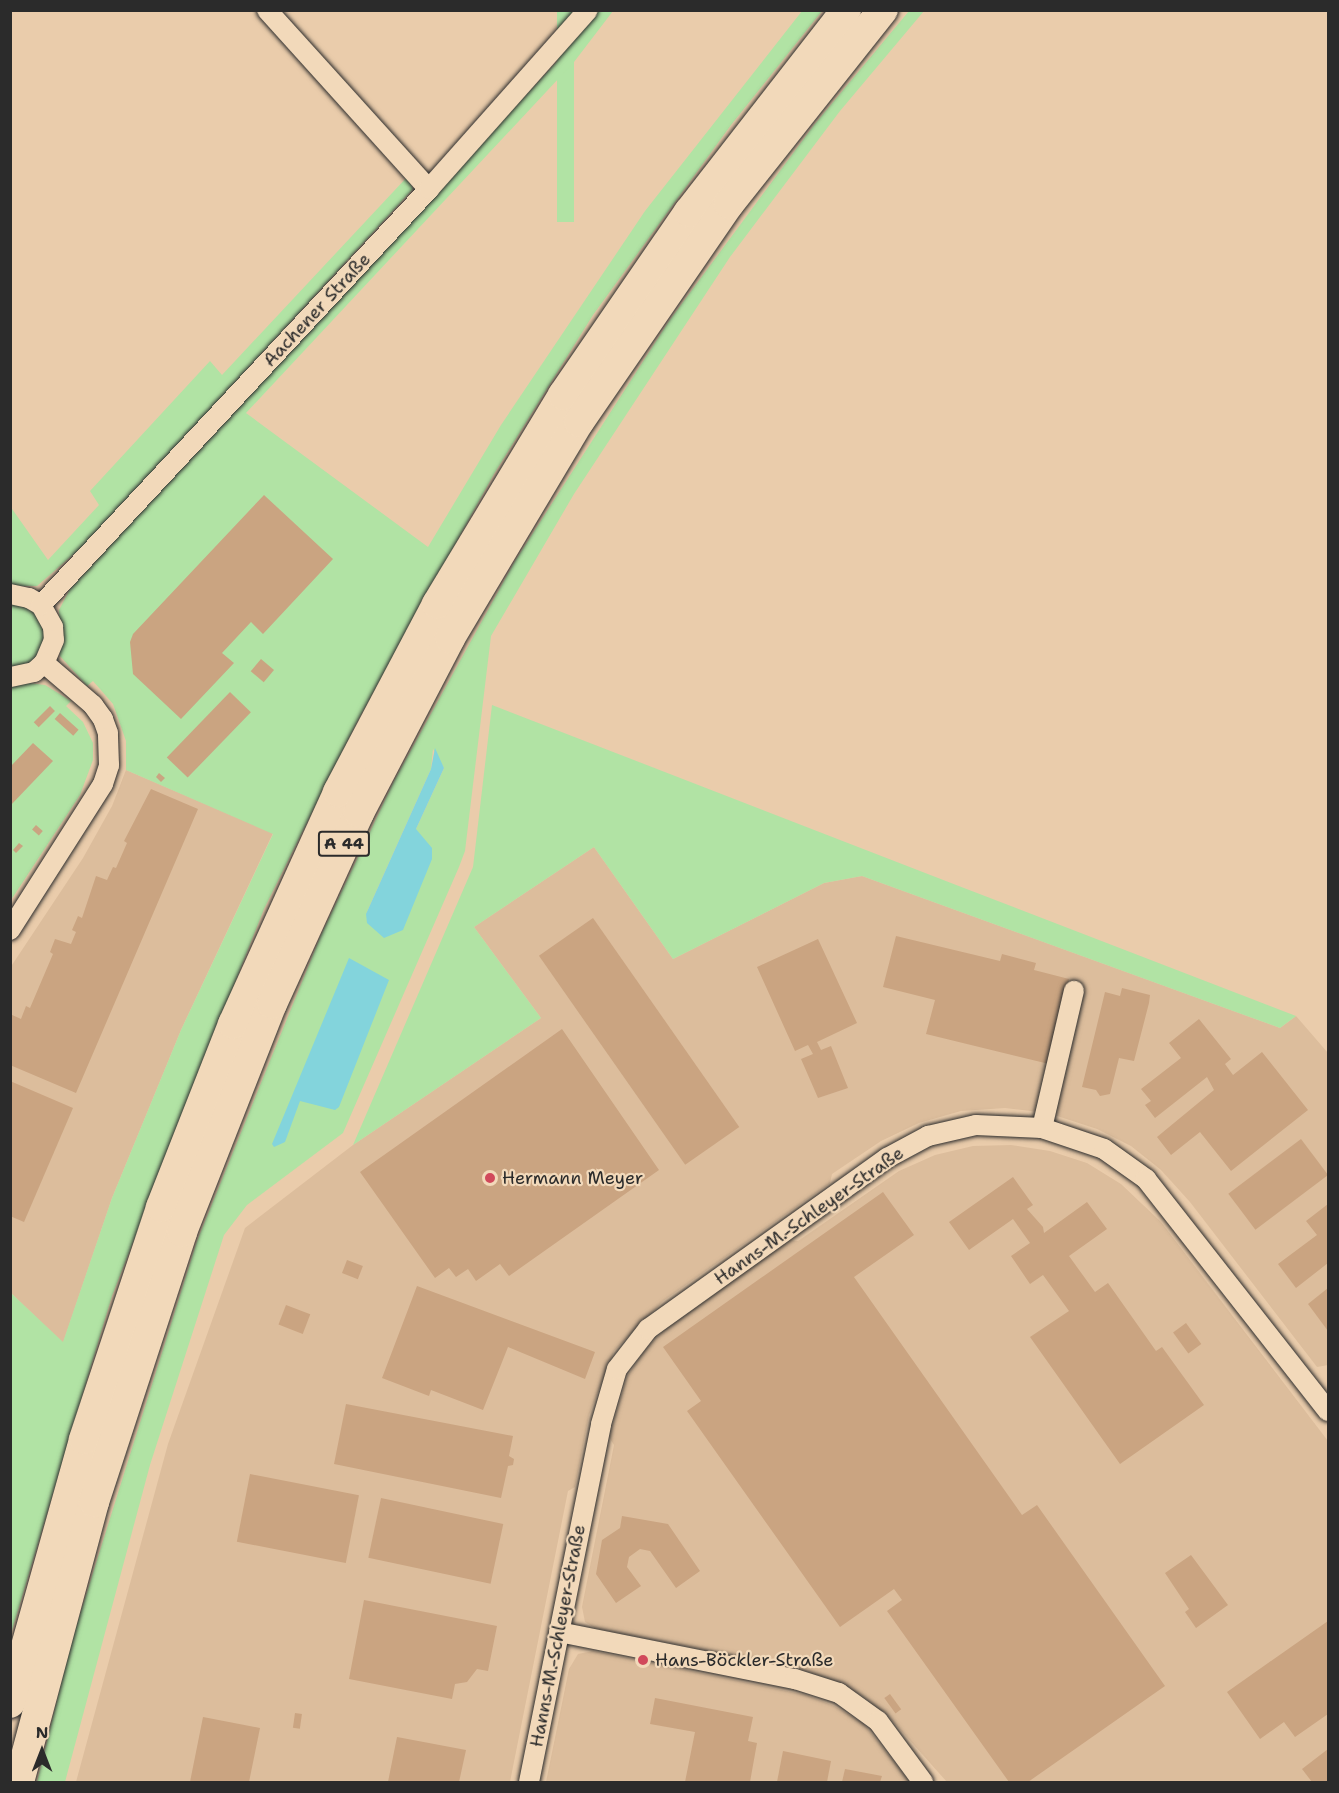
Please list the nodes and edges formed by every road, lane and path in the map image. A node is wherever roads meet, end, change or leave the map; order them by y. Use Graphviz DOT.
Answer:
graph roads {
  1 [pos="267,10"];
  2 [pos="588,10"];
  3 [pos="846,10"];
  4 [pos="883,10"];
  5 [pos="429,189"];
  6 [pos="10,594"];
  7 [pos="41,606"];
  8 [pos="44,663"];
  9 [pos="10,677"];
  10 [pos="10,930"];
  11 [pos="1074,991"];
  12 [pos="1042,1128"];
  13 [pos="1329,1412"];
  14 [pos="559,1632"];
  15 [pos="10,1703"];
  16 [pos="19,1782"];
  17 [pos="528,1782"];
  18 [pos="923,1782"];
  1 -- 5 [label="street"];
  2 -- 5 [label="street, Aachener Straße"];
  3 -- 15 [label="highway, A 44"];
  4 -- 16 [label="highway, A 44"];
  5 -- 7 [label="street, Aachener Straße"];
  6 -- 7 [label="street"];
  7 -- 8 [label="street"];
  8 -- 9 [label="street"];
  8 -- 10 [label="street"];
  11 -- 12 [label="street"];
  12 -- 13 [label="street, Hanns-M.-Schleyer-Straße"];
  12 -- 14 [label="street, Hanns-M.-Schleyer-Straße"];
  14 -- 17 [label="street, Hanns-M.-Schleyer-Straße"];
  14 -- 18 [label="street"];
}
